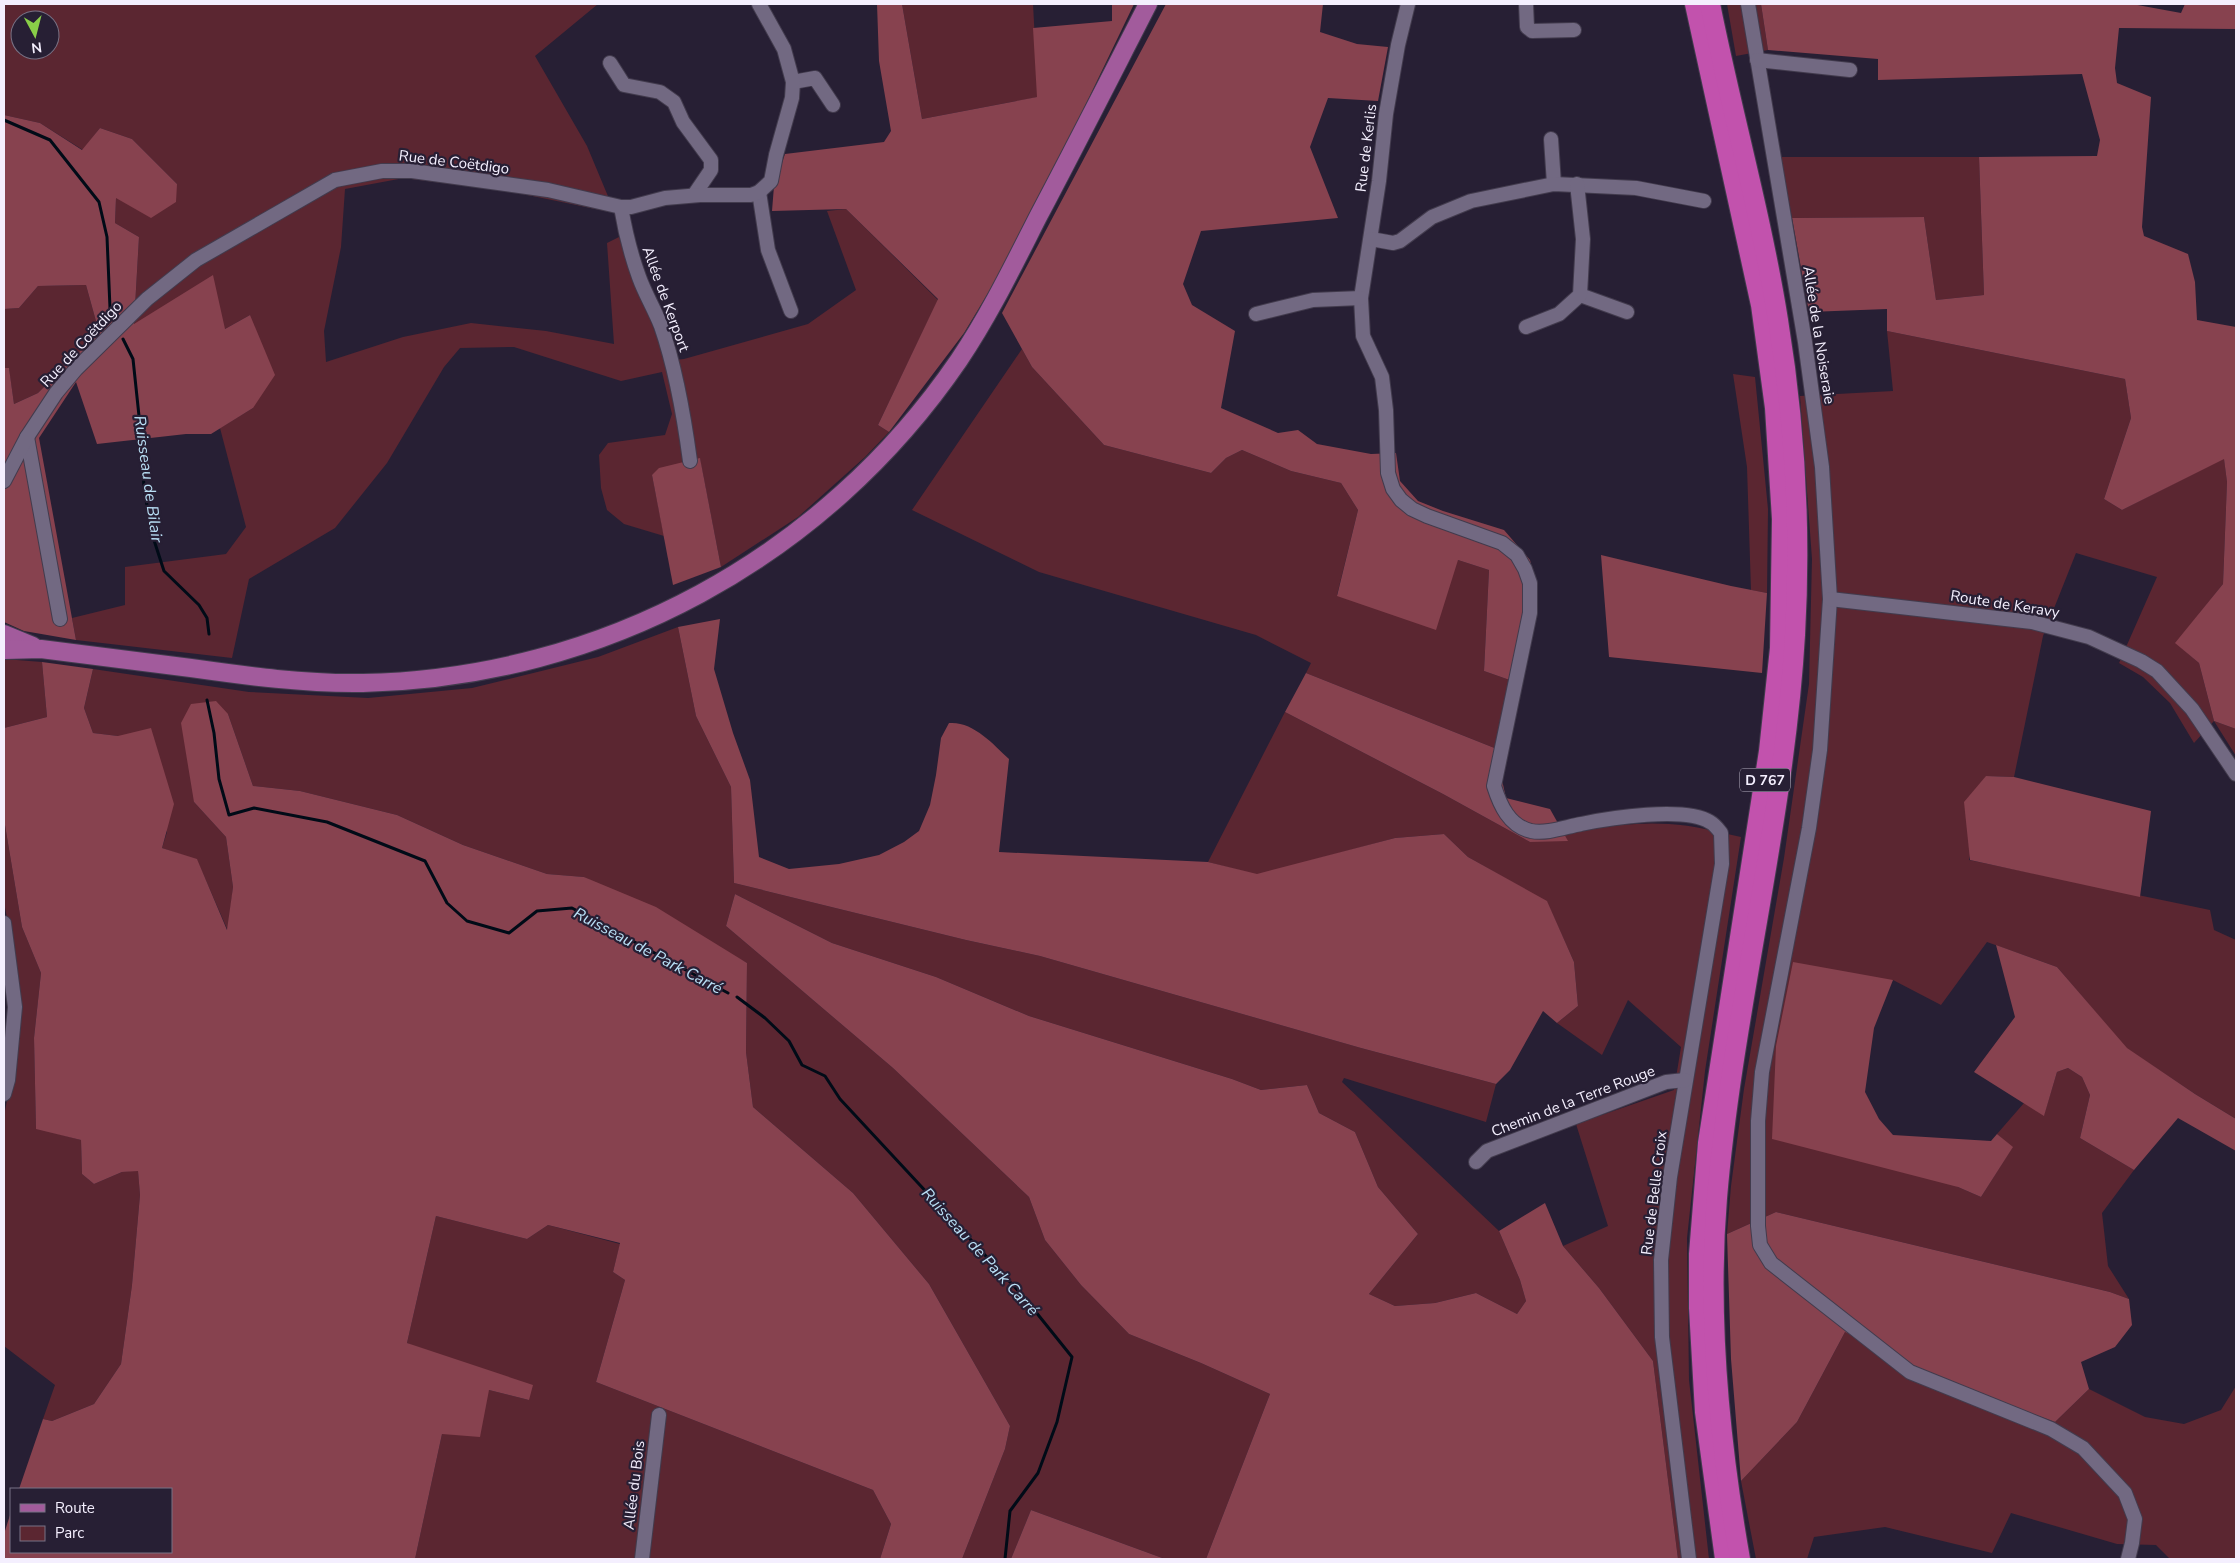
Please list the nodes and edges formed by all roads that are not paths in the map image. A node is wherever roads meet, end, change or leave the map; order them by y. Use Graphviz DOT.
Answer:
graph roads {
  1 [pos="760,4"];
  2 [pos="1148,4"];
  3 [pos="1408,4"];
  4 [pos="1526,4"];
  5 [pos="1695,4"];
  6 [pos="1710,4"];
  7 [pos="1748,4"];
  8 [pos="1574,30"];
  9 [pos="1757,60"];
  10 [pos="610,63"];
  11 [pos="1850,70"];
  12 [pos="794,82"];
  13 [pos="833,105"];
  14 [pos="1551,139"];
  15 [pos="1554,184"];
  16 [pos="1577,184"];
  17 [pos="759,192"];
  18 [pos="694,195"];
  19 [pos="1704,200"];
  20 [pos="621,207"];
  21 [pos="1371,240"];
  22 [pos="1580,295"];
  23 [pos="1361,298"];
  24 [pos="791,311"];
  25 [pos="1627,312"];
  26 [pos="1256,314"];
  27 [pos="1526,326"];
  28 [pos="27,438"];
  29 [pos="690,461"];
  30 [pos="4,481"];
  31 [pos="1830,599"];
  32 [pos="60,619"];
  33 [pos="4,634"];
  34 [pos="41,649"];
  35 [pos="4,650"];
  36 [pos="2236,774"];
  37 [pos="1721,833"];
  38 [pos="4,923"];
  39 [pos="1685,1080"];
  40 [pos="4,1094"];
  41 [pos="1476,1162"];
  42 [pos="659,1415"];
  43 [pos="642,1559"];
  44 [pos="1689,1559"];
  45 [pos="1725,1559"];
  46 [pos="1740,1559"];
  47 [pos="2128,1559"];
  1 -- 12 [label="street"];
  2 -- 34 [label="main road"];
  3 -- 21 [label="street, Rue de Kerlis"];
  4 -- 8 [label="street"];
  5 -- 45 [label="highway, D 767"];
  6 -- 46 [label="highway, D 767"];
  7 -- 9 [label="street, Allée de la Noiseraie"];
  9 -- 11 [label="street"];
  9 -- 31 [label="street, Allée de la Noiseraie"];
  10 -- 18 [label="street"];
  12 -- 13 [label="street"];
  12 -- 17 [label="street"];
  14 -- 15 [label="street"];
  15 -- 16 [label="street"];
  15 -- 21 [label="street"];
  16 -- 19 [label="street"];
  16 -- 22 [label="street"];
  17 -- 18 [label="street, Rue de Coëtdigo"];
  17 -- 24 [label="street"];
  18 -- 20 [label="street, Rue de Coëtdigo"];
  20 -- 28 [label="street, Rue de Coëtdigo"];
  20 -- 29 [label="street, Allée de Kerport"];
  21 -- 23 [label="street, Rue de Kerlis"];
  22 -- 25 [label="street"];
  22 -- 27 [label="street"];
  23 -- 26 [label="street"];
  23 -- 37 [label="street, Rue de Kerlis"];
  28 -- 30 [label="street, Rue de Coëtdigo"];
  28 -- 32 [label="street"];
  31 -- 36 [label="street, Route de Keravy"];
  31 -- 47 [label="street, Allée de la Noiseraie"];
  33 -- 34 [label="main road"];
  34 -- 35 [label="main road"];
  37 -- 39 [label="street, Rue de Belle Croix"];
  38 -- 40 [label="street"];
  39 -- 41 [label="street, Chemin de la Terre Rouge"];
  39 -- 44 [label="street, Rue de Belle Croix"];
  42 -- 43 [label="street, Allée du Bois"];
}
